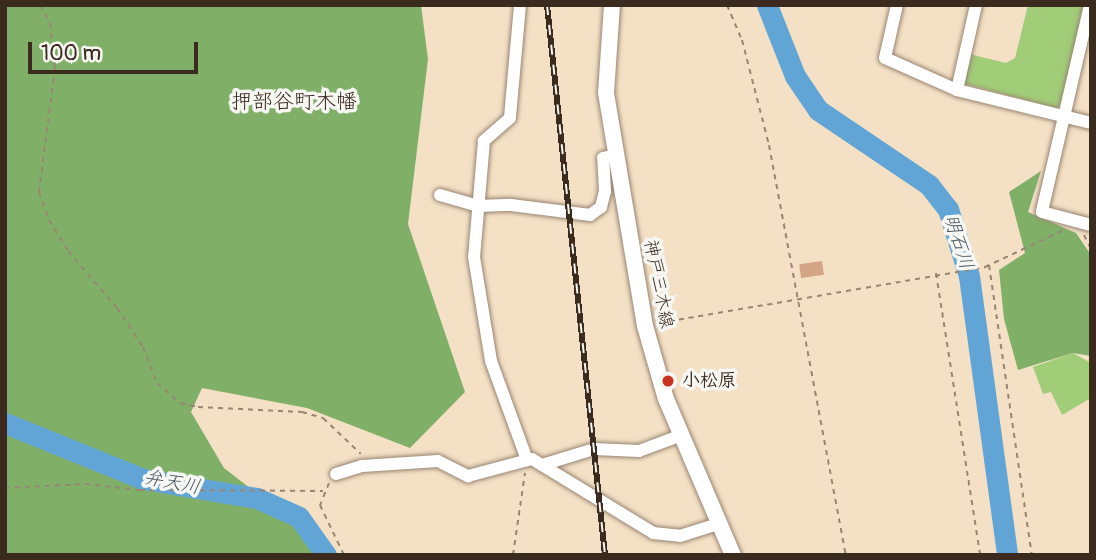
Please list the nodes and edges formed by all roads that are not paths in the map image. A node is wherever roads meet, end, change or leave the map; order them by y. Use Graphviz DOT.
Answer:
graph roads {
  1 [pos="520,5"];
  2 [pos="612,5"];
  3 [pos="897,5"];
  4 [pos="975,5"];
  5 [pos="1090,5"];
  6 [pos="1084,58"];
  7 [pos="957,90"];
  8 [pos="1064,117"];
  9 [pos="1091,123"];
  10 [pos="616,155"];
  11 [pos="440,195"];
  12 [pos="478,206"];
  13 [pos="1091,225"];
  14 [pos="682,435"];
  15 [pos="527,460"];
  16 [pos="542,465"];
  17 [pos="335,474"];
  18 [pos="720,523"];
  19 [pos="733,555"];
  1 -- 12 [label="street"];
  2 -- 10 [label="main road, 神戸三木線"];
  3 -- 7 [label="street"];
  4 -- 7 [label="street"];
  5 -- 6 [label="street"];
  6 -- 8 [label="street"];
  7 -- 8 [label="street"];
  8 -- 9 [label="street"];
  8 -- 13 [label="street"];
  10 -- 12 [label="street"];
  10 -- 14 [label="main road, 神戸三木線"];
  11 -- 12 [label="street"];
  12 -- 15 [label="street"];
  14 -- 16 [label="street"];
  14 -- 18 [label="main road, 神戸三木線"];
  15 -- 16 [label="street"];
  15 -- 17 [label="street"];
  16 -- 18 [label="street"];
  18 -- 19 [label="main road, 神戸三木線"];
}
